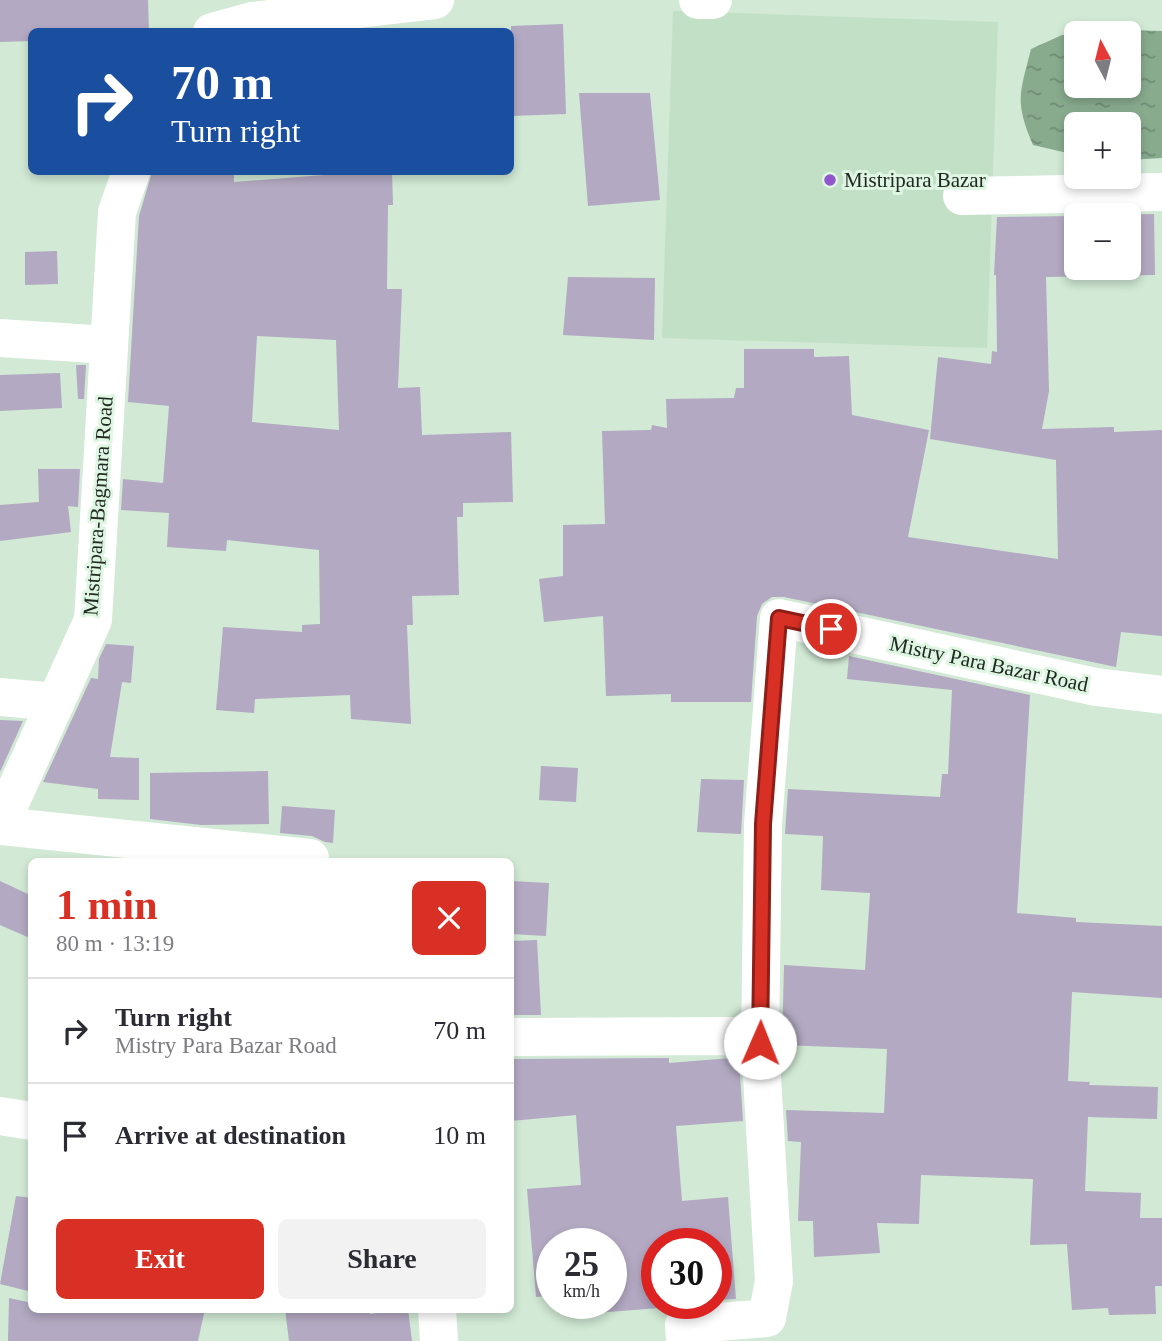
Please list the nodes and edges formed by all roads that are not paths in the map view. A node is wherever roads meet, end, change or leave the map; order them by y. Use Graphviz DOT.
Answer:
graph roads {
  1 [pos="435,0"];
  2 [pos="227,28"];
  3 [pos="130,175"];
  4 [pos="1162,192"];
  5 [pos="962,197"];
  6 [pos="0,338"];
  7 [pos="109,345"];
  8 [pos="1162,695"];
  9 [pos="0,697"];
  10 [pos="56,702"];
  11 [pos="0,825"];
  12 [pos="310,858"];
  13 [pos="514,1037"];
  14 [pos="760,1043"];
  15 [pos="0,1116"];
  16 [pos="28,1120"];
  17 [pos="437,1313"];
  18 [pos="439,1341"];
  19 [pos="685,1341"];
  1 -- 2 [label="street"];
  3 -- 7 [label="street, Mistripara-Bagmara Road"];
  4 -- 5 [label="street"];
  6 -- 7 [label="street"];
  7 -- 10 [label="street, Mistripara-Bagmara Road"];
  8 -- 14 [label="street, Mistry Para Bazar Road"];
  9 -- 10 [label="street"];
  10 -- 11 [label="street, Mistripara-Bagmara Road"];
  11 -- 12 [label="street"];
  13 -- 14 [label="street"];
  14 -- 19 [label="street, Mistry Para Bazar Road"];
  15 -- 16 [label="street"];
  17 -- 18 [label="street"];
}
